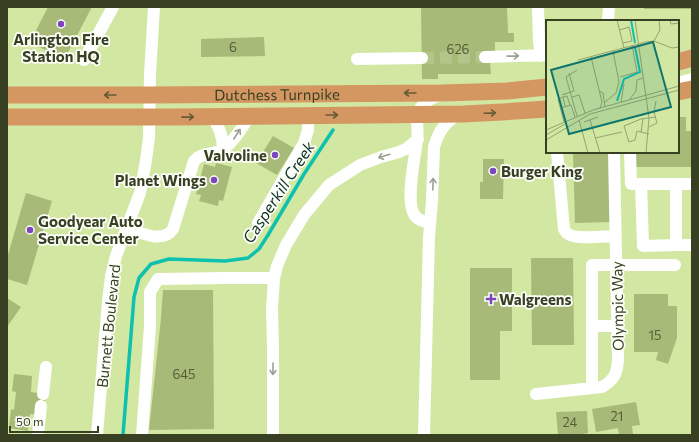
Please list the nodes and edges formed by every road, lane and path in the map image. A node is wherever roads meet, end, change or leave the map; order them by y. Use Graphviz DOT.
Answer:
graph roads {
  1 [pos="113,7"];
  2 [pos="154,7"];
  3 [pos="538,7"];
  4 [pos="609,7"];
  5 [pos="608,20"];
  6 [pos="544,56"];
  7 [pos="485,57"];
  8 [pos="422,58"];
  9 [pos="692,58"];
  10 [pos="357,59"];
  11 [pos="84,60"];
  12 [pos="679,62"];
  13 [pos="692,80"];
  14 [pos="679,83"];
  15 [pos="546,87"];
  16 [pos="692,89"];
  17 [pos="465,92"];
  18 [pos="679,92"];
  19 [pos="7,95"];
  20 [pos="150,95"];
  21 [pos="546,109"];
  22 [pos="417,114"];
  23 [pos="463,114"];
  24 [pos="308,115"];
  25 [pos="212,116"];
  26 [pos="250,116"];
  27 [pos="7,117"];
  28 [pos="149,117"];
  29 [pos="418,139"];
  30 [pos="222,150"];
  31 [pos="557,153"];
  32 [pos="614,153"];
  33 [pos="630,153"];
  34 [pos="641,184"];
  35 [pos="676,184"];
  36 [pos="692,184"];
  37 [pos="430,222"];
  38 [pos="258,223"];
  39 [pos="127,228"];
  40 [pos="616,236"];
  41 [pos="676,245"];
  42 [pos="692,246"];
  43 [pos="617,265"];
  44 [pos="675,265"];
  45 [pos="274,278"];
  46 [pos="593,326"];
  47 [pos="618,326"];
  48 [pos="46,367"];
  49 [pos="592,388"];
  50 [pos="43,394"];
  51 [pos="536,394"];
  52 [pos="41,406"];
  53 [pos="38,435"];
  54 [pos="97,435"];
  55 [pos="142,435"];
  56 [pos="272,435"];
  57 [pos="424,435"];
  1 -- 11 [label="street"];
  2 -- 20 [label="street, Burnett Boulevard"];
  3 -- 6 [label="street"];
  4 -- 5 [label="street"];
  7 -- 6 [label="street, one-way"];
  8 -- 10 [label="street"];
  9 -- 12 [label="highway"];
  13 -- 14 [label="street"];
  15 -- 17 [label="highway, Dutchess Turnpike"];
  16 -- 18 [label="highway"];
  17 -- 20 [label="highway, Dutchess Turnpike, one-way"];
  17 -- 22 [label="street"];
  20 -- 19 [label="highway, Dutchess Turnpike, one-way"];
  20 -- 28 [label="street, Burnett Boulevard"];
  23 -- 21 [label="highway, Dutchess Turnpike, one-way"];
  22 -- 23 [label="highway, Dutchess Turnpike"];
  24 -- 22 [label="highway, Dutchess Turnpike, one-way"];
  22 -- 29 [label="street"];
  37 -- 23 [label="street, one-way"];
  24 -- 26 [label="highway, Dutchess Turnpike"];
  24 -- 38 [label="street"];
  25 -- 26 [label="highway, Dutchess Turnpike"];
  28 -- 25 [label="highway, Dutchess Turnpike, one-way"];
  25 -- 30 [label="street"];
  30 -- 26 [label="street, one-way"];
  27 -- 28 [label="highway, Dutchess Turnpike"];
  28 -- 39 [label="street, Burnett Boulevard"];
  29 -- 37 [label="street"];
  29 -- 45 [label="street, one-way"];
  30 -- 39 [label="street"];
  31 -- 40 [label="street"];
  32 -- 40 [label="street, Olympic Way"];
  33 -- 34 [label="street"];
  34 -- 35 [label="street"];
  34 -- 41 [label="street"];
  35 -- 36 [label="street"];
  35 -- 41 [label="street"];
  37 -- 57 [label="street"];
  39 -- 54 [label="street, Burnett Boulevard"];
  40 -- 43 [label="street, Olympic Way"];
  41 -- 42 [label="street"];
  43 -- 44 [label="street"];
  43 -- 46 [label="street"];
  43 -- 47 [label="street, Olympic Way"];
  45 -- 55 [label="street"];
  45 -- 56 [label="street, one-way"];
  46 -- 47 [label="street"];
  46 -- 49 [label="street"];
  47 -- 49 [label="street, Olympic Way"];
  48 -- 50 [label="street"];
  49 -- 51 [label="street, Olympic Way"];
  52 -- 53 [label="street"];
}
